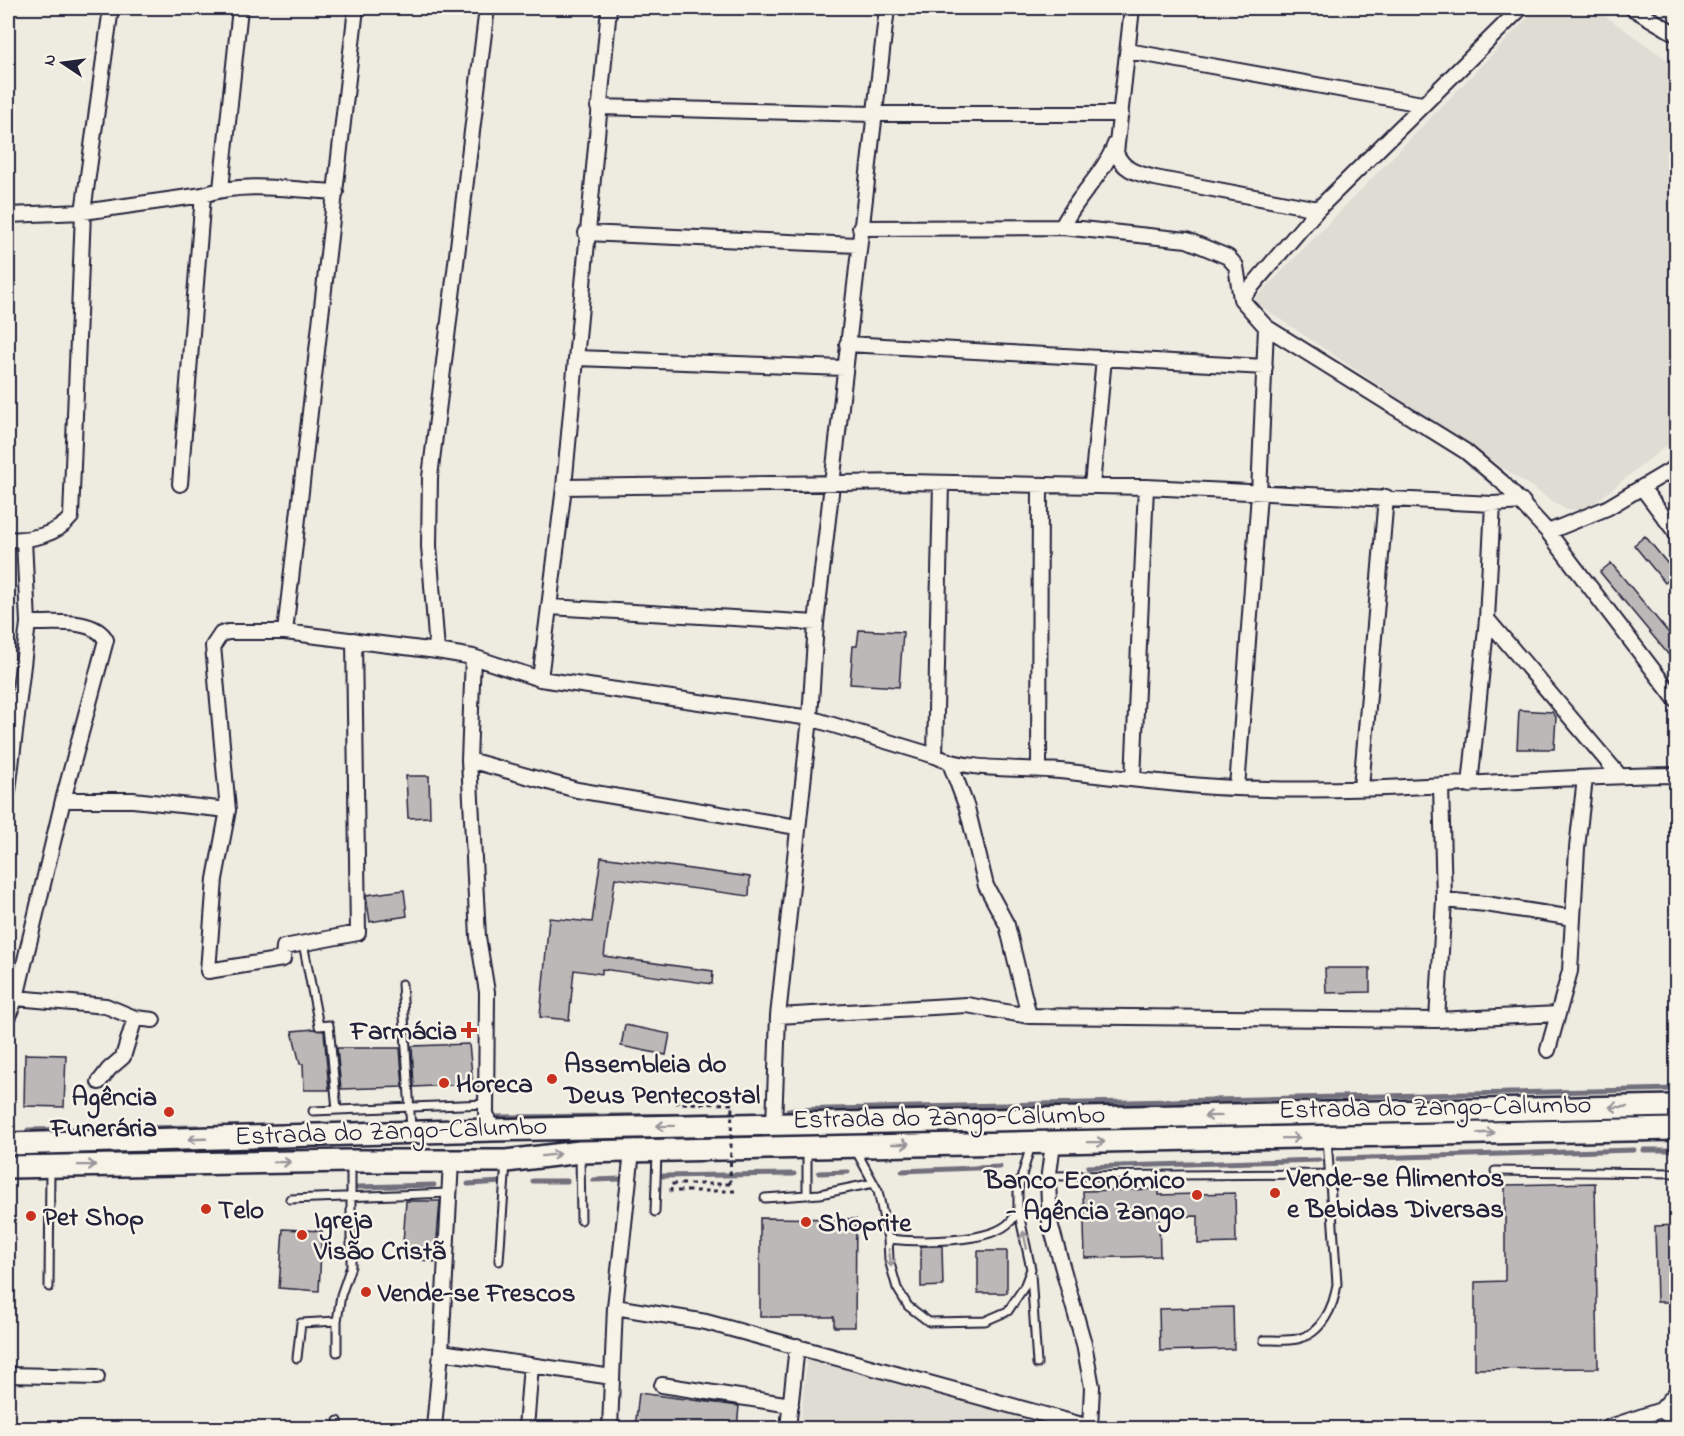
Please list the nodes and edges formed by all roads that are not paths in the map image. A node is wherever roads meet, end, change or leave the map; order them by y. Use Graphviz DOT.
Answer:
graph roads {
  1 [pos="111,8"];
  2 [pos="240,8"];
  3 [pos="356,8"];
  4 [pos="487,8"];
  5 [pos="609,8"];
  6 [pos="887,8"];
  7 [pos="1132,8"];
  8 [pos="1521,8"];
  9 [pos="1632,8"];
  10 [pos="1677,34"];
  11 [pos="1128,51"];
  12 [pos="1422,105"];
  13 [pos="598,107"];
  14 [pos="873,114"];
  15 [pos="1121,114"];
  16 [pos="1119,131"];
  17 [pos="220,189"];
  18 [pos="336,192"];
  19 [pos="202,195"];
  20 [pos="1318,209"];
  21 [pos="83,212"];
  22 [pos="8,215"];
  23 [pos="860,228"];
  24 [pos="1062,228"];
  25 [pos="586,234"];
  26 [pos="857,245"];
  27 [pos="1241,299"];
  28 [pos="1266,327"];
  29 [pos="847,344"];
  30 [pos="577,358"];
  31 [pos="1104,358"];
  32 [pos="1265,367"];
  33 [pos="844,368"];
  34 [pos="1677,467"];
  35 [pos="833,482"];
  36 [pos="941,483"];
  37 [pos="180,484"];
  38 [pos="1040,485"];
  39 [pos="1092,486"];
  40 [pos="564,487"];
  41 [pos="1146,487"];
  42 [pos="1643,489"];
  43 [pos="1259,494"];
  44 [pos="1386,497"];
  45 [pos="1523,502"];
  46 [pos="1493,504"];
  47 [pos="1548,532"];
  48 [pos="1677,533"];
  49 [pos="8,539"];
  50 [pos="24,540"];
  51 [pos="550,607"];
  52 [pos="1487,619"];
  53 [pos="28,623"];
  54 [pos="816,623"];
  55 [pos="285,632"];
  56 [pos="354,640"];
  57 [pos="437,651"];
  58 [pos="473,657"];
  59 [pos="540,679"];
  60 [pos="1677,700"];
  61 [pos="810,718"];
  62 [pos="935,756"];
  63 [pos="469,760"];
  64 [pos="950,764"];
  65 [pos="1039,769"];
  66 [pos="1619,775"];
  67 [pos="1677,775"];
  68 [pos="1585,778"];
  69 [pos="1133,779"];
  70 [pos="1470,785"];
  71 [pos="1441,786"];
  72 [pos="1237,788"];
  73 [pos="1361,788"];
  74 [pos="8,791"];
  75 [pos="63,800"];
  76 [pos="228,810"];
  77 [pos="797,827"];
  78 [pos="1444,900"];
  79 [pos="1573,918"];
  80 [pos="303,943"];
  81 [pos="402,984"];
  82 [pos="16,998"];
  83 [pos="1558,1014"];
  84 [pos="8,1016"];
  85 [pos="778,1016"];
  86 [pos="1029,1016"];
  87 [pos="135,1018"];
  88 [pos="153,1020"];
  89 [pos="1437,1020"];
  90 [pos="1548,1050"];
  91 [pos="99,1082"];
  92 [pos="486,1104"];
  93 [pos="1677,1106"];
  94 [pos="410,1107"];
  95 [pos="337,1110"];
  96 [pos="313,1111"];
  97 [pos="774,1124"];
  98 [pos="1677,1129"];
  99 [pos="492,1130"];
  100 [pos="411,1132"];
  101 [pos="1327,1137"];
  102 [pos="1031,1143"];
  103 [pos="1053,1143"];
  104 [pos="8,1144"];
  105 [pos="852,1144"];
  106 [pos="807,1146"];
  107 [pos="657,1150"];
  108 [pos="632,1151"];
  109 [pos="580,1152"];
  110 [pos="351,1161"];
  111 [pos="451,1161"];
  112 [pos="506,1161"];
  113 [pos="50,1166"];
  114 [pos="8,1167"];
  115 [pos="1495,1171"];
  116 [pos="1677,1173"];
  117 [pos="1329,1174"];
  118 [pos="1049,1176"];
  119 [pos="874,1183"];
  120 [pos="451,1193"];
  121 [pos="807,1195"];
  122 [pos="352,1196"];
  123 [pos="290,1198"];
  124 [pos="765,1198"];
  125 [pos="1018,1209"];
  126 [pos="655,1212"];
  127 [pos="581,1220"];
  128 [pos="888,1239"];
  129 [pos="499,1261"];
  130 [pos="1031,1269"];
  131 [pos="49,1287"];
  132 [pos="615,1306"];
  133 [pos="337,1321"];
  134 [pos="1264,1340"];
  135 [pos="797,1346"];
  136 [pos="337,1352"];
  137 [pos="441,1352"];
  138 [pos="297,1358"];
  139 [pos="1037,1364"];
  140 [pos="531,1365"];
  141 [pos="8,1375"];
  142 [pos="97,1377"];
  143 [pos="612,1377"];
  144 [pos="662,1385"];
  145 [pos="1677,1393"];
  146 [pos="791,1406"];
  147 [pos="1662,1410"];
  148 [pos="1677,1421"];
  149 [pos="434,1428"];
  150 [pos="526,1428"];
  151 [pos="610,1428"];
  152 [pos="788,1428"];
  153 [pos="1091,1428"];
  154 [pos="1607,1428"];
  1 -- 21 [label="street"];
  2 -- 17 [label="street"];
  3 -- 18 [label="street"];
  4 -- 57 [label="street"];
  5 -- 13 [label="street"];
  6 -- 14 [label="street"];
  7 -- 11 [label="street"];
  8 -- 12 [label="street"];
  9 -- 10 [label="street"];
  11 -- 12 [label="street"];
  11 -- 15 [label="street"];
  12 -- 20 [label="street"];
  13 -- 14 [label="street"];
  13 -- 25 [label="street"];
  14 -- 15 [label="street"];
  14 -- 23 [label="street"];
  15 -- 16 [label="street"];
  16 -- 20 [label="street"];
  16 -- 24 [label="street"];
  17 -- 18 [label="street"];
  17 -- 19 [label="street"];
  18 -- 55 [label="street"];
  19 -- 21 [label="street"];
  19 -- 37 [label="street"];
  20 -- 27 [label="street"];
  21 -- 22 [label="street"];
  21 -- 50 [label="street"];
  23 -- 24 [label="street"];
  23 -- 26 [label="street"];
  24 -- 27 [label="street"];
  25 -- 26 [label="street"];
  25 -- 30 [label="street"];
  26 -- 29 [label="street"];
  27 -- 28 [label="street"];
  28 -- 32 [label="street"];
  28 -- 45 [label="street"];
  29 -- 31 [label="street"];
  29 -- 33 [label="street"];
  30 -- 33 [label="street"];
  30 -- 40 [label="street"];
  31 -- 32 [label="street"];
  31 -- 39 [label="street"];
  32 -- 43 [label="street"];
  33 -- 35 [label="street"];
  34 -- 42 [label="street"];
  35 -- 36 [label="street"];
  35 -- 40 [label="street"];
  35 -- 54 [label="street"];
  36 -- 38 [label="street"];
  36 -- 62 [label="street"];
  38 -- 39 [label="street"];
  38 -- 65 [label="street"];
  39 -- 41 [label="street"];
  40 -- 51 [label="street"];
  41 -- 43 [label="street"];
  41 -- 69 [label="street"];
  42 -- 47 [label="street"];
  42 -- 48 [label="street"];
  43 -- 44 [label="street"];
  43 -- 72 [label="street"];
  44 -- 46 [label="street"];
  44 -- 73 [label="street"];
  45 -- 46 [label="street"];
  45 -- 47 [label="street"];
  46 -- 52 [label="street"];
  47 -- 60 [label="street"];
  49 -- 50 [label="street"];
  50 -- 53 [label="street"];
  51 -- 54 [label="street"];
  51 -- 59 [label="street"];
  52 -- 66 [label="street"];
  52 -- 70 [label="street"];
  53 -- 74 [label="street"];
  53 -- 75 [label="street"];
  54 -- 61 [label="street"];
  55 -- 56 [label="street"];
  55 -- 76 [label="street"];
  56 -- 57 [label="street"];
  56 -- 80 [label="street"];
  57 -- 58 [label="street"];
  58 -- 59 [label="street"];
  58 -- 63 [label="street"];
  59 -- 61 [label="street"];
  61 -- 62 [label="street"];
  61 -- 77 [label="street"];
  62 -- 64 [label="street"];
  63 -- 77 [label="street"];
  63 -- 92 [label="street"];
  64 -- 65 [label="street"];
  64 -- 86 [label="street"];
  65 -- 69 [label="street"];
  66 -- 67 [label="street"];
  66 -- 68 [label="street"];
  68 -- 70 [label="street"];
  68 -- 79 [label="street"];
  69 -- 72 [label="street"];
  70 -- 71 [label="street"];
  71 -- 73 [label="street"];
  71 -- 78 [label="street"];
  72 -- 73 [label="street"];
  75 -- 76 [label="street"];
  75 -- 82 [label="street"];
  76 -- 80 [label="street"];
  77 -- 85 [label="street"];
  78 -- 79 [label="street"];
  78 -- 89 [label="street"];
  79 -- 83 [label="street"];
  80 -- 95 [label="lane"];
  81 -- 94 [label="lane"];
  82 -- 84 [label="street"];
  82 -- 87 [label="street"];
  83 -- 89 [label="street"];
  83 -- 90 [label="street"];
  85 -- 86 [label="street"];
  85 -- 97 [label="street"];
  86 -- 89 [label="street"];
  87 -- 88 [label="street"];
  87 -- 91 [label="street"];
  92 -- 94 [label="lane"];
  92 -- 99 [label="street"];
  93 -- 97 [label="main road, Estrada do Zango-Calumbo, one-way"];
  94 -- 95 [label="lane"];
  94 -- 100 [label="lane"];
  95 -- 96 [label="lane"];
  97 -- 99 [label="main road, Estrada do Zango-Calumbo, one-way"];
  101 -- 98 [label="main road, Estrada do Zango-Calumbo, one-way"];
  99 -- 100 [label="main road, Estrada do Zango-Calumbo"];
  100 -- 104 [label="main road, Estrada do Zango-Calumbo, one-way"];
  103 -- 101 [label="main road, Estrada do Zango-Calumbo, one-way"];
  101 -- 117 [label="lane"];
  102 -- 103 [label="main road, Estrada do Zango-Calumbo"];
  105 -- 102 [label="main road, Estrada do Zango-Calumbo, one-way"];
  102 -- 125 [label="lane"];
  103 -- 118 [label="street"];
  105 -- 106 [label="main road, Estrada do Zango-Calumbo"];
  105 -- 119 [label="lane"];
  106 -- 107 [label="main road, Estrada do Zango-Calumbo"];
  106 -- 121 [label="lane"];
  107 -- 108 [label="main road, Estrada do Zango-Calumbo"];
  107 -- 126 [label="lane"];
  108 -- 109 [label="main road, Estrada do Zango-Calumbo"];
  108 -- 132 [label="street"];
  112 -- 109 [label="main road, Estrada do Zango-Calumbo, one-way"];
  109 -- 127 [label="lane"];
  110 -- 111 [label="main road, Estrada do Zango-Calumbo"];
  113 -- 110 [label="main road, Estrada do Zango-Calumbo, one-way"];
  110 -- 122 [label="lane"];
  111 -- 112 [label="main road, Estrada do Zango-Calumbo"];
  111 -- 120 [label="street"];
  112 -- 129 [label="lane"];
  113 -- 114 [label="main road, Estrada do Zango-Calumbo"];
  113 -- 131 [label="lane"];
  115 -- 116 [label="lane"];
  117 -- 118 [label="lane"];
  117 -- 134 [label="lane"];
  118 -- 153 [label="street"];
  119 -- 121 [label="lane"];
  119 -- 128 [label="lane"];
  120 -- 122 [label="lane"];
  120 -- 137 [label="street"];
  121 -- 124 [label="lane"];
  122 -- 123 [label="lane"];
  122 -- 133 [label="lane"];
  125 -- 128 [label="lane"];
  130 -- 125 [label="lane, one-way"];
  128 -- 130 [label="lane, one-way"];
  130 -- 139 [label="lane"];
  132 -- 135 [label="street"];
  132 -- 143 [label="street"];
  133 -- 136 [label="lane"];
  133 -- 138 [label="lane"];
  135 -- 146 [label="street"];
  135 -- 153 [label="street"];
  137 -- 140 [label="street"];
  137 -- 149 [label="street"];
  140 -- 143 [label="street"];
  140 -- 150 [label="street"];
  141 -- 142 [label="street"];
  143 -- 151 [label="street"];
  144 -- 146 [label="street"];
  145 -- 147 [label="street"];
  146 -- 152 [label="street"];
  147 -- 148 [label="street"];
  147 -- 154 [label="street"];
}
